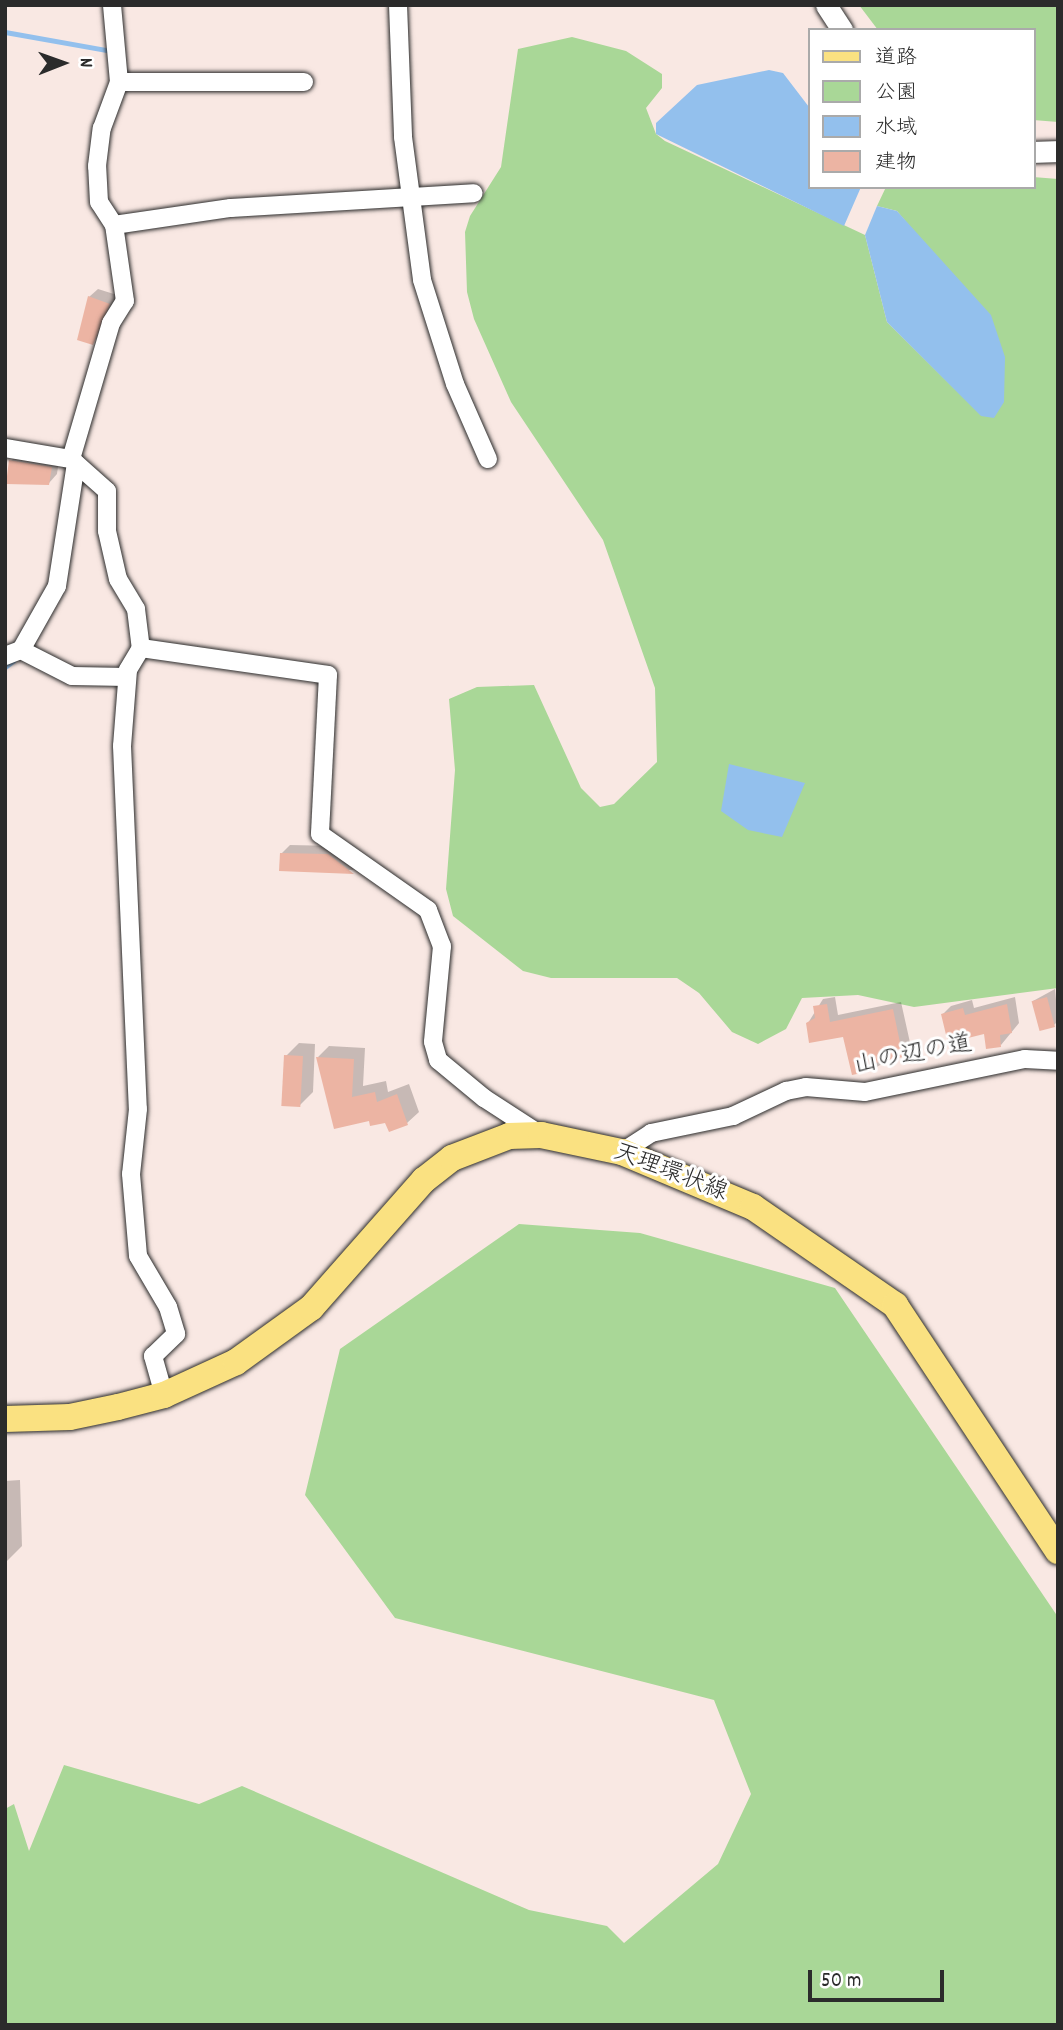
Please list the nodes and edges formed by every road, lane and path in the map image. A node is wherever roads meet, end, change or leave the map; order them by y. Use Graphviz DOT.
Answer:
graph roads {
  1 [pos="112,5"];
  2 [pos="398,5"];
  3 [pos="826,5"];
  4 [pos="841,28"];
  5 [pos="120,82"];
  6 [pos="304,82"];
  7 [pos="1058,151"];
  8 [pos="1035,152"];
  9 [pos="474,194"];
  10 [pos="408,197"];
  11 [pos="114,225"];
  12 [pos="5,449"];
  13 [pos="488,459"];
  14 [pos="73,461"];
  15 [pos="141,648"];
  16 [pos="13,653"];
  17 [pos="127,677"];
  18 [pos="1058,1061"];
  19 [pos="541,1135"];
  20 [pos="622,1152"];
  21 [pos="164,1395"];
  22 [pos="5,1419"];
  23 [pos="1058,1551"];
  1 -- 5 [label="street"];
  2 -- 10 [label="street"];
  3 -- 4 [label="street"];
  5 -- 6 [label="street"];
  5 -- 11 [label="street"];
  7 -- 8 [label="street"];
  9 -- 10 [label="street"];
  10 -- 11 [label="street"];
  10 -- 13 [label="street"];
  11 -- 14 [label="street"];
  12 -- 14 [label="street"];
  14 -- 15 [label="street"];
  14 -- 16 [label="street"];
  15 -- 17 [label="street"];
  15 -- 19 [label="street"];
  16 -- 17 [label="street"];
  17 -- 21 [label="street"];
  18 -- 20 [label="street, 山の辺の道"];
  19 -- 20 [label="main road, 天理環状線"];
  19 -- 21 [label="main road, 天理環状線"];
  20 -- 23 [label="main road, 天理環状線"];
  21 -- 22 [label="main road, 天理環状線"];
}
